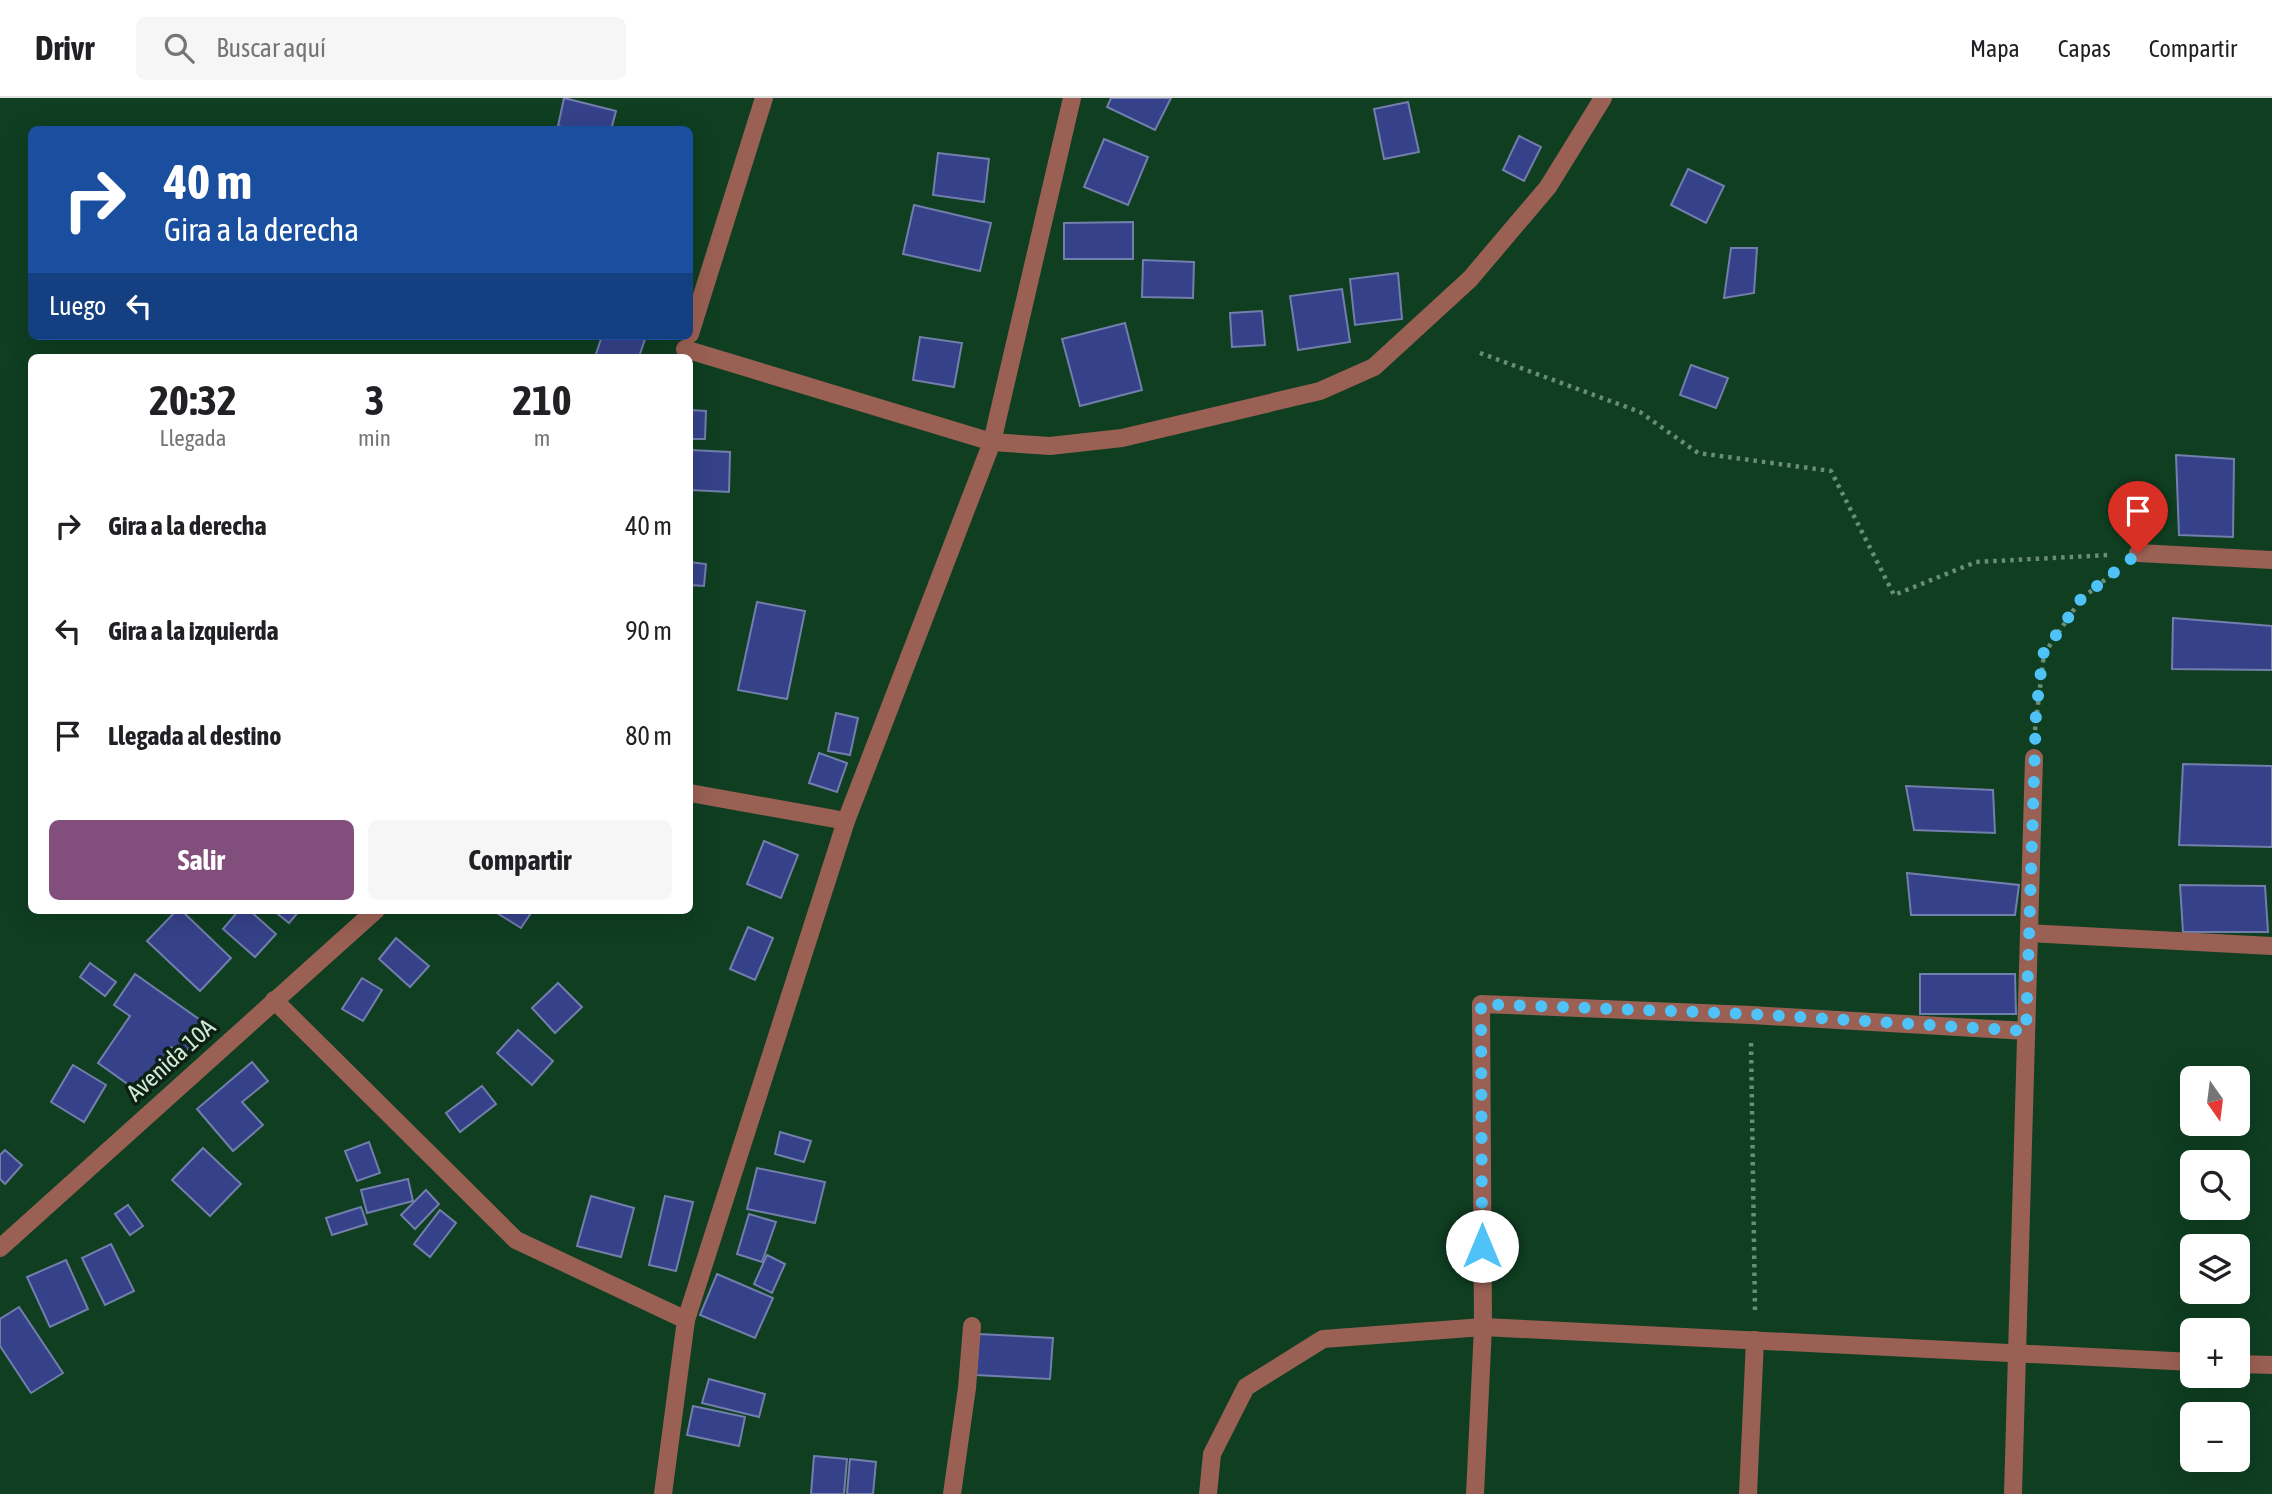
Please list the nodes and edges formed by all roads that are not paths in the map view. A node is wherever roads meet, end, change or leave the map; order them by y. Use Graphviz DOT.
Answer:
graph roads {
  1 [pos="764,98"];
  2 [pos="1072,98"];
  3 [pos="1603,98"];
  4 [pos="693,322"];
  5 [pos="686,344"];
  6 [pos="992,442"];
  7 [pos="2138,553"];
  8 [pos="2272,560"];
  9 [pos="2034,758"];
  10 [pos="693,794"];
  11 [pos="846,821"];
  12 [pos="371,914"];
  13 [pos="2029,933"];
  14 [pos="2272,946"];
  15 [pos="274,1000"];
  16 [pos="2026,1031"];
  17 [pos="0,1248"];
  18 [pos="686,1320"];
  19 [pos="972,1326"];
  20 [pos="1483,1327"];
  21 [pos="1755,1340"];
  22 [pos="2017,1354"];
  23 [pos="2180,1361"];
  24 [pos="2250,1364"];
  25 [pos="2272,1365"];
  26 [pos="663,1494"];
  27 [pos="952,1494"];
  28 [pos="1208,1494"];
  29 [pos="1475,1494"];
  30 [pos="1748,1494"];
  31 [pos="2012,1494"];
  1 -- 4 [label="street"];
  2 -- 6 [label="street"];
  3 -- 6 [label="street"];
  5 -- 6 [label="street"];
  6 -- 11 [label="street"];
  7 -- 8 [label="street"];
  9 -- 13 [label="street"];
  10 -- 11 [label="street"];
  11 -- 18 [label="street"];
  12 -- 15 [label="street, Avenida 10A"];
  13 -- 14 [label="street"];
  13 -- 16 [label="street"];
  15 -- 17 [label="street, Avenida 10A"];
  15 -- 18 [label="street"];
  16 -- 20 [label="street"];
  16 -- 22 [label="street"];
  18 -- 26 [label="street"];
  19 -- 27 [label="street"];
  20 -- 21 [label="street"];
  20 -- 28 [label="street"];
  20 -- 29 [label="street"];
  21 -- 22 [label="street"];
  21 -- 30 [label="street"];
  22 -- 23 [label="street"];
  22 -- 31 [label="street"];
  24 -- 25 [label="street"];
}
